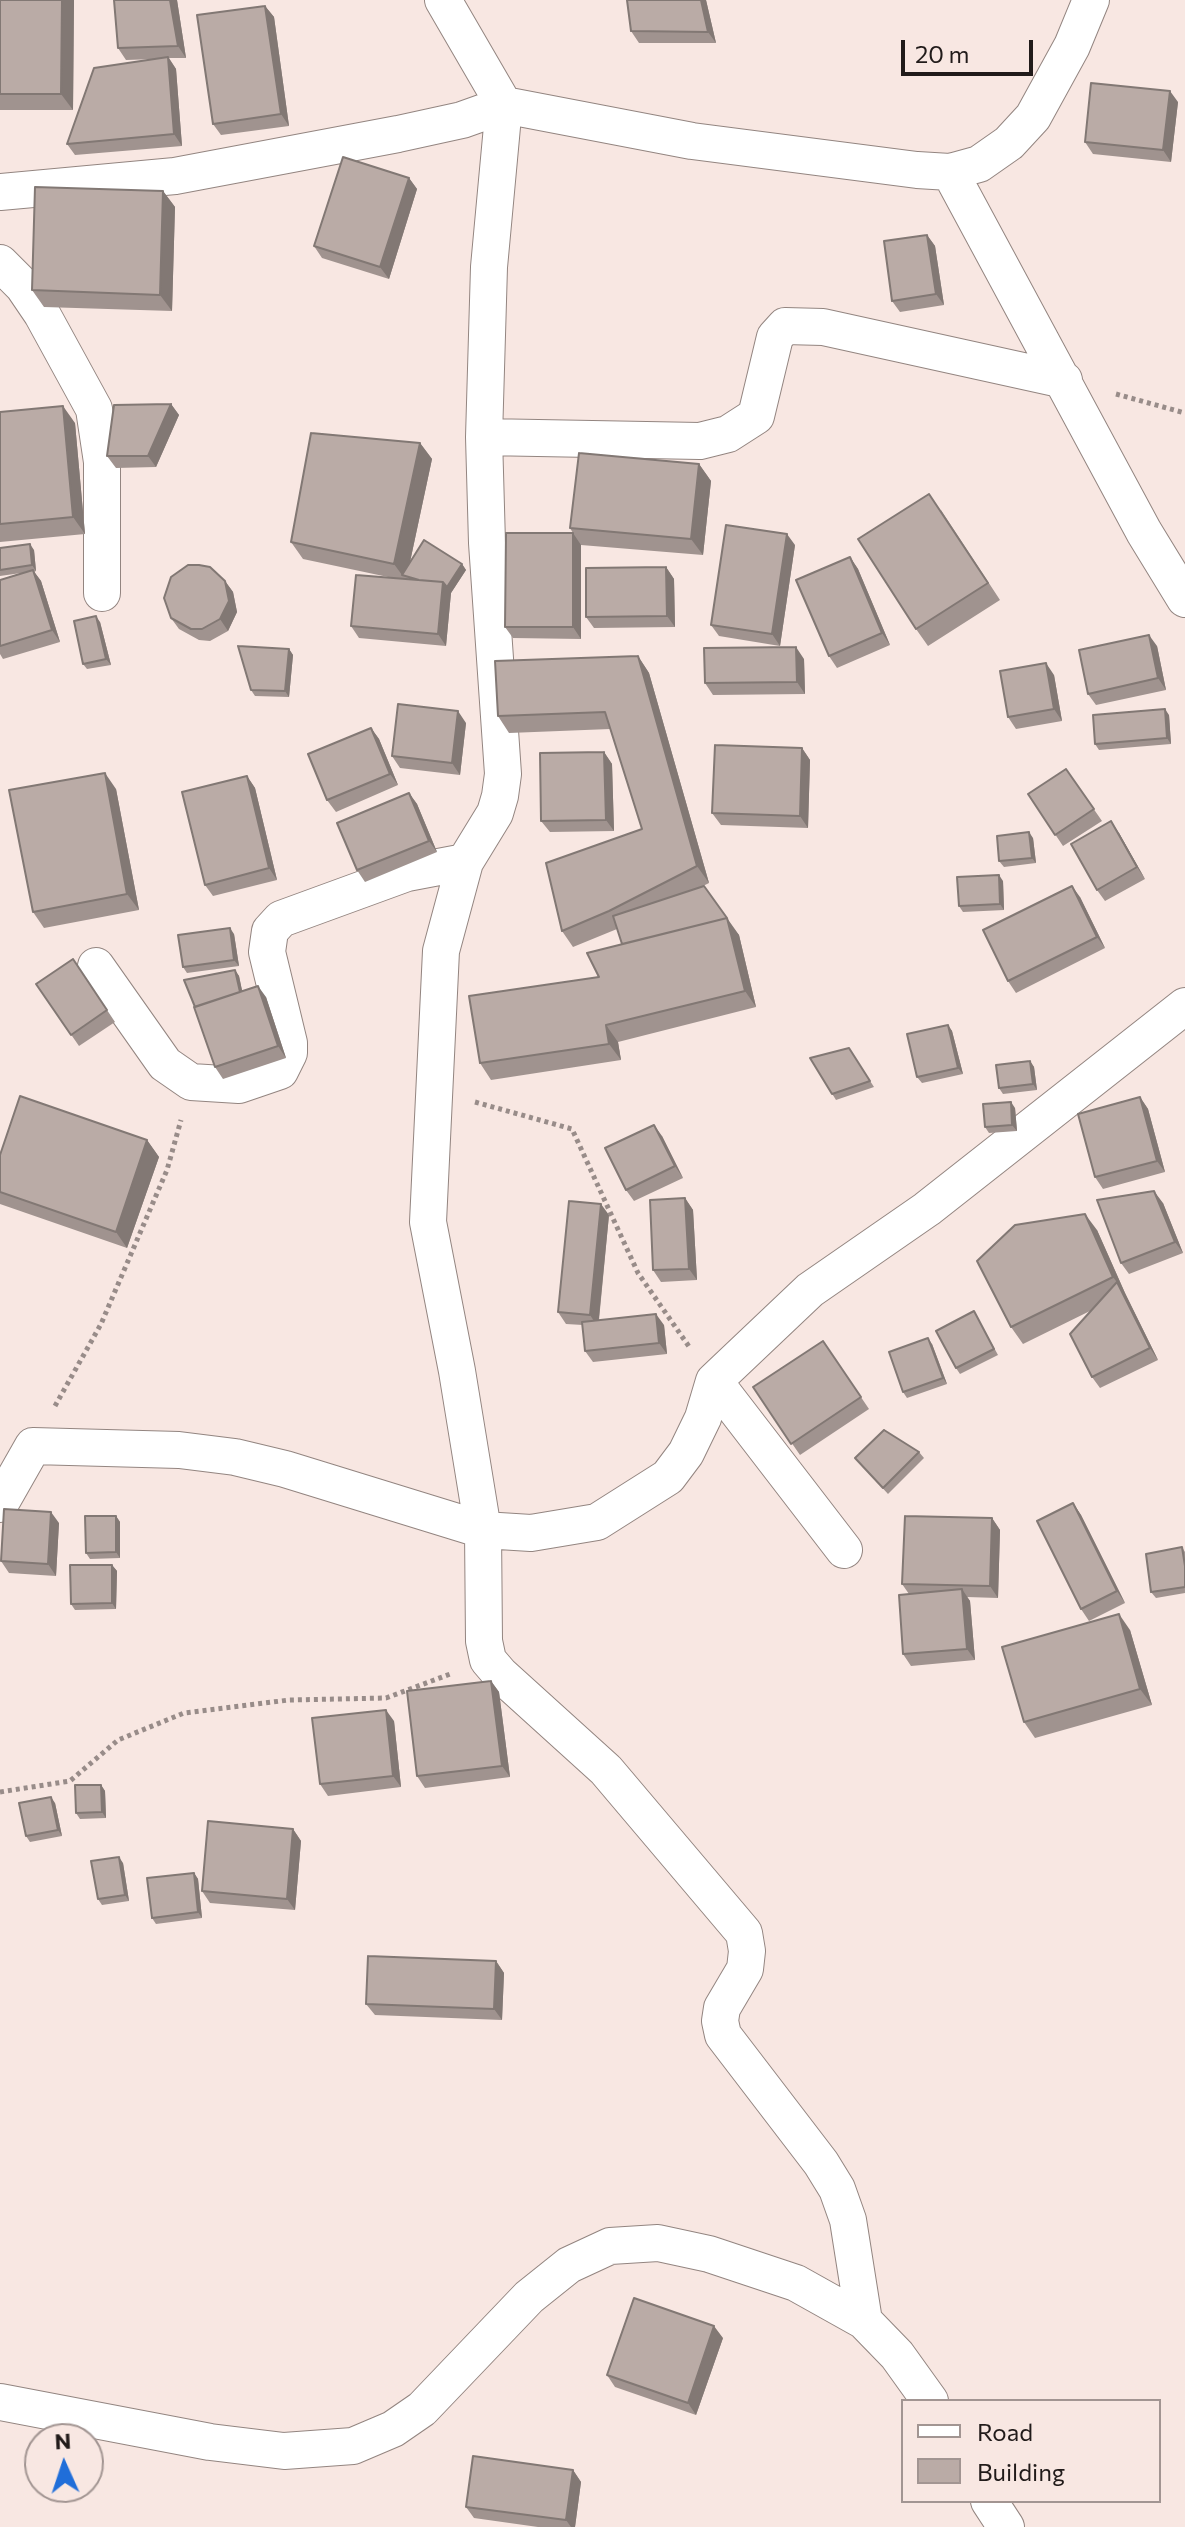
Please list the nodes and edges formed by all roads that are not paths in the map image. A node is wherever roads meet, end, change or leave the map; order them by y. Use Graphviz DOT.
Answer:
graph roads {
  1 [pos="443,0"];
  2 [pos="1091,0"];
  3 [pos="504,105"];
  4 [pos="950,172"];
  5 [pos="0,192"];
  6 [pos="0,263"];
  7 [pos="1064,380"];
  8 [pos="484,437"];
  9 [pos="102,593"];
  10 [pos="1185,599"];
  11 [pos="465,862"];
  12 [pos="96,966"];
  13 [pos="1185,1006"];
  14 [pos="714,1381"];
  15 [pos="0,1504"];
  16 [pos="483,1530"];
  17 [pos="844,1550"];
  18 [pos="864,2321"];
  19 [pos="929,2399"];
  20 [pos="0,2402"];
  21 [pos="990,2503"];
  22 [pos="1006,2527"];
  1 -- 3 [label="street"];
  2 -- 4 [label="street"];
  3 -- 4 [label="street"];
  3 -- 5 [label="street"];
  3 -- 8 [label="street"];
  4 -- 7 [label="street"];
  6 -- 9 [label="street"];
  7 -- 8 [label="street"];
  7 -- 10 [label="street"];
  8 -- 11 [label="street"];
  11 -- 12 [label="street"];
  11 -- 16 [label="street"];
  13 -- 14 [label="street"];
  14 -- 16 [label="street"];
  14 -- 17 [label="street"];
  15 -- 16 [label="street"];
  16 -- 18 [label="street"];
  18 -- 19 [label="street"];
  18 -- 20 [label="street"];
  21 -- 22 [label="street"];
}
